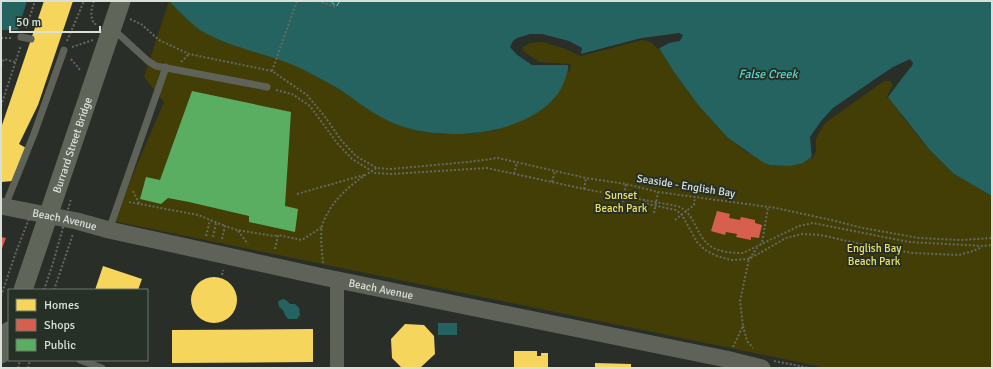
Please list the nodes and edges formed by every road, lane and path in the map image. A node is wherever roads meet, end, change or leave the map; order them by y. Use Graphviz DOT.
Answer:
graph roads {
  1 [pos="35,1"];
  2 [pos="84,1"];
  3 [pos="94,1"];
  4 [pos="122,1"];
  5 [pos="297,1"];
  6 [pos="318,1"];
  7 [pos="336,7"];
  8 [pos="91,18"];
  9 [pos="31,39"];
  10 [pos="94,39"];
  11 [pos="21,40"];
  12 [pos="82,42"];
  13 [pos="64,50"];
  14 [pos="15,62"];
  15 [pos="76,64"];
  16 [pos="1,65"];
  17 [pos="166,67"];
  18 [pos="272,71"];
  19 [pos="82,72"];
  20 [pos="267,87"];
  21 [pos="1,91"];
  22 [pos="6,92"];
  23 [pos="1,106"];
  24 [pos="517,162"];
  25 [pos="371,171"];
  26 [pos="555,171"];
  27 [pos="367,174"];
  28 [pos="514,174"];
  29 [pos="586,178"];
  30 [pos="552,182"];
  31 [pos="626,184"];
  32 [pos="584,189"];
  33 [pos="658,192"];
  34 [pos="298,194"];
  35 [pos="624,197"];
  36 [pos="695,197"];
  37 [pos="644,201"];
  38 [pos="656,202"];
  39 [pos="140,205"];
  40 [pos="3,206"];
  41 [pos="622,206"];
  42 [pos="656,206"];
  43 [pos="768,207"];
  44 [pos="686,211"];
  45 [pos="654,213"];
  46 [pos="682,215"];
  47 [pos="210,220"];
  48 [pos="676,220"];
  49 [pos="216,223"];
  50 [pos="225,226"];
  51 [pos="322,227"];
  52 [pos="109,230"];
  53 [pos="237,230"];
  54 [pos="278,235"];
  55 [pos="72,236"];
  56 [pos="206,236"];
  57 [pos="213,237"];
  58 [pos="992,238"];
  59 [pos="222,239"];
  60 [pos="248,244"];
  61 [pos="992,245"];
  62 [pos="983,246"];
  63 [pos="758,247"];
  64 [pos="275,249"];
  65 [pos="749,258"];
  66 [pos="322,263"];
  67 [pos="337,280"];
  68 [pos="23,289"];
  69 [pos="54,289"];
  70 [pos="743,326"];
  71 [pos="8,334"];
  72 [pos="753,348"];
  73 [pos="1,354"];
  74 [pos="735,359"];
  75 [pos="83,361"];
  76 [pos="102,368"];
  77 [pos="337,368"];
  78 [pos="762,368"];
  1 -- 11 [label="path"];
  2 -- 13 [label="path"];
  3 -- 8 [label="path"];
  4 -- 17 [label="lane"];
  4 -- 68 [label="main road, Burrard Street Bridge, bridge"];
  5 -- 18 [label="path"];
  6 -- 7 [label="path"];
  9 -- 11 [label="lane"];
  10 -- 12 [label="path"];
  11 -- 14 [label="path"];
  13 -- 40 [label="lane"];
  14 -- 16 [label="path"];
  14 -- 22 [label="path"];
  15 -- 19 [label="path"];
  17 -- 20 [label="lane"];
  17 -- 52 [label="lane"];
  20 -- 25 [label="path"];
  21 -- 22 [label="path"];
  22 -- 23 [label="path"];
  24 -- 25 [label="path, Seaside - English Bay"];
  24 -- 26 [label="path, Seaside - English Bay"];
  24 -- 28 [label="path"];
  25 -- 27 [label="path"];
  25 -- 28 [label="path"];
  26 -- 29 [label="path, Seaside - English Bay"];
  26 -- 30 [label="path"];
  27 -- 34 [label="path"];
  27 -- 51 [label="path"];
  28 -- 30 [label="path"];
  29 -- 31 [label="path, Seaside - English Bay"];
  29 -- 32 [label="path"];
  30 -- 32 [label="path"];
  31 -- 33 [label="path, Seaside - English Bay"];
  31 -- 35 [label="path"];
  32 -- 35 [label="path"];
  33 -- 36 [label="path, Seaside - English Bay"];
  33 -- 38 [label="path"];
  35 -- 37 [label="path"];
  35 -- 41 [label="path"];
  36 -- 43 [label="path, Seaside - English Bay"];
  36 -- 44 [label="path"];
  37 -- 38 [label="path"];
  37 -- 42 [label="path"];
  38 -- 42 [label="path"];
  38 -- 44 [label="path"];
  39 -- 39 [label="path"];
  39 -- 47 [label="path"];
  40 -- 52 [label="street, Beach Avenue"];
  42 -- 45 [label="path"];
  42 -- 46 [label="path"];
  43 -- 58 [label="path, Seaside - English Bay"];
  43 -- 63 [label="path"];
  44 -- 46 [label="path"];
  44 -- 63 [label="path"];
  46 -- 48 [label="path"];
  46 -- 65 [label="path"];
  47 -- 49 [label="path"];
  47 -- 56 [label="path"];
  49 -- 50 [label="path"];
  49 -- 57 [label="path"];
  50 -- 53 [label="path"];
  50 -- 59 [label="path"];
  51 -- 54 [label="path"];
  51 -- 66 [label="path"];
  52 -- 67 [label="street, Beach Avenue"];
  53 -- 54 [label="path"];
  53 -- 60 [label="path"];
  54 -- 64 [label="path"];
  55 -- 69 [label="path"];
  61 -- 62 [label="path"];
  62 -- 63 [label="path"];
  62 -- 65 [label="path"];
  63 -- 65 [label="path"];
  65 -- 70 [label="path"];
  67 -- 74 [label="street, Beach Avenue"];
  67 -- 77 [label="street"];
  70 -- 72 [label="path"];
  70 -- 74 [label="path"];
  71 -- 73 [label="main road, bridge"];
  74 -- 78 [label="street, Beach Avenue"];
  75 -- 76 [label="lane"];
}
